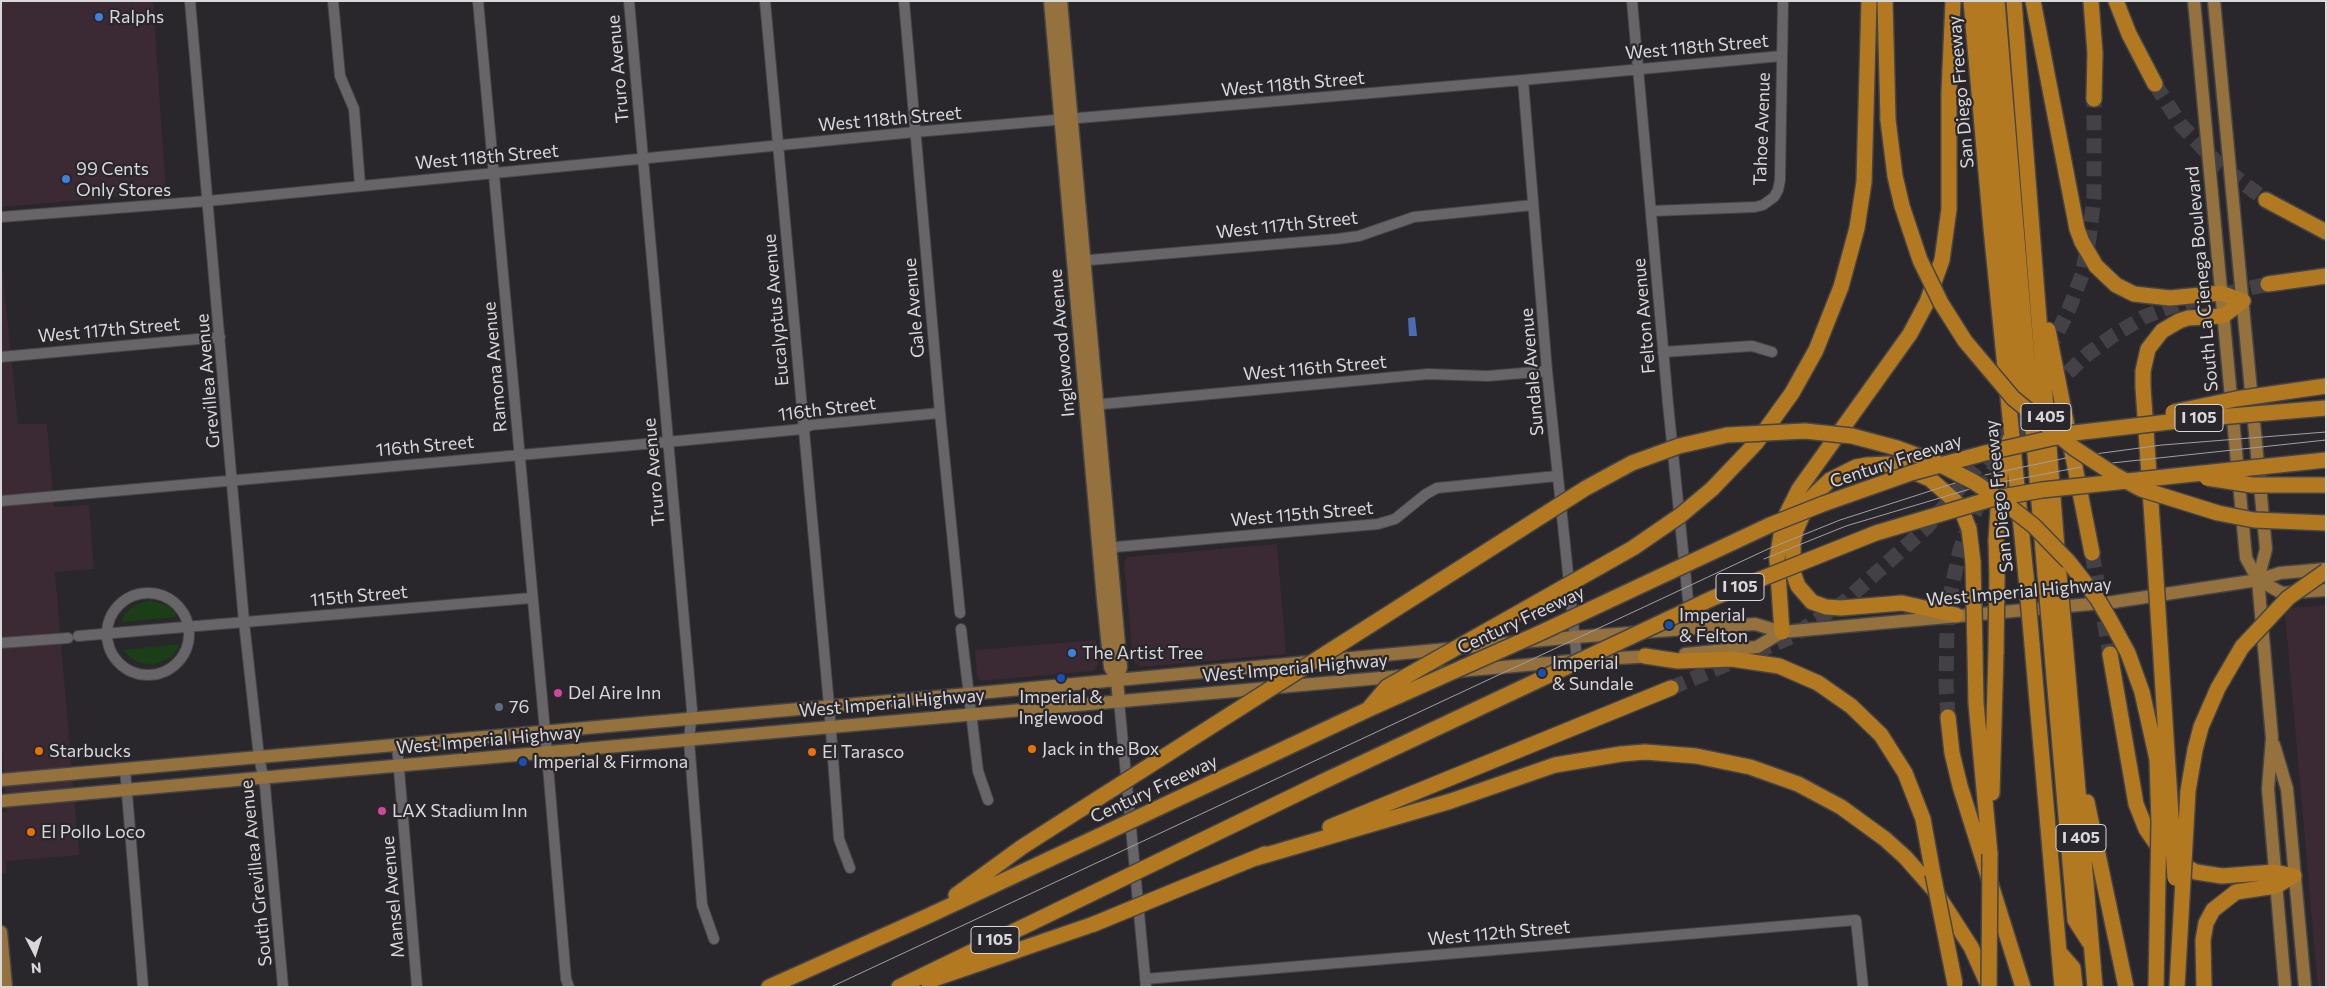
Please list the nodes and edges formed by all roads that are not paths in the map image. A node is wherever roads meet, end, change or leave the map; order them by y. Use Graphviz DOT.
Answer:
graph roads {
  1 [pos="190,1"];
  2 [pos="333,1"];
  3 [pos="478,1"];
  4 [pos="629,1"];
  5 [pos="765,1"];
  6 [pos="904,1"];
  7 [pos="1050,1"];
  8 [pos="1062,1"];
  9 [pos="1632,1"];
  10 [pos="1782,1"];
  11 [pos="1870,1"];
  12 [pos="1885,1"];
  13 [pos="1953,1"];
  14 [pos="1971,1"];
  15 [pos="1983,1"];
  16 [pos="1997,1"];
  17 [pos="2014,1"];
  18 [pos="2033,1"];
  19 [pos="2091,1"];
  20 [pos="2116,1"];
  21 [pos="2194,1"];
  22 [pos="2214,1"];
  23 [pos="1781,56"];
  24 [pos="1638,68"];
  25 [pos="1523,80"];
  26 [pos="2154,84"];
  27 [pos="2094,99"];
  28 [pos="1066,119"];
  29 [pos="915,132"];
  30 [pos="777,146"];
  31 [pos="643,159"];
  32 [pos="493,173"];
  33 [pos="360,184"];
  34 [pos="2266,200"];
  35 [pos="208,201"];
  36 [pos="1534,205"];
  37 [pos="1652,211"];
  38 [pos="1,216"];
  39 [pos="2326,232"];
  40 [pos="2034,260"];
  41 [pos="1078,261"];
  42 [pos="2326,276"];
  43 [pos="2268,284"];
  44 [pos="2220,293"];
  45 [pos="2243,301"];
  46 [pos="2223,316"];
  47 [pos="220,337"];
  48 [pos="1663,352"];
  49 [pos="1772,352"];
  50 [pos="1,357"];
  51 [pos="1547,371"];
  52 [pos="2326,386"];
  53 [pos="1091,405"];
  54 [pos="2326,408"];
  55 [pos="940,413"];
  56 [pos="2011,426"];
  57 [pos="803,429"];
  58 [pos="2074,433"];
  59 [pos="667,442"];
  60 [pos="519,454"];
  61 [pos="2326,460"];
  62 [pos="2186,475"];
  63 [pos="1558,476"];
  64 [pos="233,479"];
  65 [pos="2326,485"];
  66 [pos="1,501"];
  67 [pos="2326,523"];
  68 [pos="1105,548"];
  69 [pos="2092,553"];
  70 [pos="2326,570"];
  71 [pos="2052,574"];
  72 [pos="2258,580"];
  73 [pos="2326,590"];
  74 [pos="532,598"];
  75 [pos="960,612"];
  76 [pos="1956,615"];
  77 [pos="244,622"];
  78 [pos="189,627"];
  79 [pos="961,629"];
  80 [pos="1691,629"];
  81 [pos="1782,632"];
  82 [pos="106,634"];
  83 [pos="1575,637"];
  84 [pos="2058,642"];
  85 [pos="1,643"];
  86 [pos="2110,654"];
  87 [pos="1645,656"];
  88 [pos="1577,660"];
  89 [pos="1117,680"];
  90 [pos="1671,688"];
  91 [pos="968,694"];
  92 [pos="1119,701"];
  93 [pos="829,705"];
  94 [pos="1367,710"];
  95 [pos="972,714"];
  96 [pos="1948,718"];
  97 [pos="691,719"];
  98 [pos="829,726"];
  99 [pos="2072,729"];
  100 [pos="545,730"];
  101 [pos="2272,738"];
  102 [pos="689,740"];
  103 [pos="397,745"];
  104 [pos="547,752"];
  105 [pos="259,757"];
  106 [pos="398,766"];
  107 [pos="125,769"];
  108 [pos="264,778"];
  109 [pos="1,780"];
  110 [pos="127,790"];
  111 [pos="988,800"];
  112 [pos="1,801"];
  113 [pos="1990,854"];
  114 [pos="1256,858"];
  115 [pos="850,868"];
  116 [pos="2294,876"];
  117 [pos="2276,879"];
  118 [pos="928,916"];
  119 [pos="1,932"];
  120 [pos="714,939"];
  121 [pos="2091,946"];
  122 [pos="2059,952"];
  123 [pos="1145,983"];
  124 [pos="1956,985"];
  125 [pos="6,987"];
  126 [pos="143,987"];
  127 [pos="283,987"];
  128 [pos="418,987"];
  129 [pos="569,987"];
  130 [pos="769,987"];
  131 [pos="898,987"];
  132 [pos="912,987"];
  133 [pos="1863,987"];
  134 [pos="1989,987"];
  135 [pos="2023,987"];
  136 [pos="2062,987"];
  137 [pos="2075,987"];
  138 [pos="2094,987"];
  139 [pos="2126,987"];
  140 [pos="2156,987"];
  141 [pos="2177,987"];
  142 [pos="2182,987"];
  143 [pos="2204,987"];
  144 [pos="2285,987"];
  145 [pos="2305,987"];
  1 -- 35 [label="street, Grevillea Avenue"];
  2 -- 33 [label="street"];
  3 -- 32 [label="street, Ramona Avenue"];
  4 -- 31 [label="street, Truro Avenue"];
  5 -- 30 [label="street, Eucalyptus Avenue"];
  6 -- 29 [label="street, Gale Avenue"];
  7 -- 28 [label="main road, Inglewood Avenue"];
  8 -- 28 [label="main road, Inglewood Avenue"];
  9 -- 24 [label="street, Felton Avenue"];
  10 -- 23 [label="street, Tahoe Avenue"];
  11 -- 94 [label="highway, bridge"];
  12 -- 67 [label="highway, bridge"];
  13 -- 81 [label="highway"];
  14 -- 56 [label="highway, San Diego Freeway / I 405"];
  15 -- 56 [label="highway"];
  16 -- 71 [label="highway"];
  17 -- 40 [label="highway, I 405"];
  18 -- 44 [label="highway"];
  19 -- 27 [label="highway"];
  20 -- 26 [label="highway"];
  21 -- 44 [label="main road, South La Cienega Boulevard"];
  22 -- 45 [label="main road, South La Cienega Boulevard"];
  23 -- 24 [label="street, West 118th Street"];
  23 -- 37 [label="street, Tahoe Avenue"];
  24 -- 25 [label="street, West 118th Street"];
  24 -- 37 [label="street, Felton Avenue"];
  25 -- 28 [label="street, West 118th Street"];
  25 -- 36 [label="street, Sundale Avenue"];
  28 -- 29 [label="street, West 118th Street"];
  28 -- 41 [label="main road, Inglewood Avenue"];
  29 -- 30 [label="street, West 118th Street"];
  29 -- 55 [label="street, Gale Avenue"];
  30 -- 31 [label="street, West 118th Street"];
  30 -- 57 [label="street, Eucalyptus Avenue"];
  31 -- 32 [label="street, West 118th Street"];
  31 -- 59 [label="street, Truro Avenue"];
  32 -- 33 [label="street, West 118th Street"];
  32 -- 60 [label="street, Ramona Avenue"];
  33 -- 35 [label="street, West 118th Street"];
  34 -- 39 [label="highway"];
  35 -- 38 [label="street, West 118th Street"];
  35 -- 47 [label="street, Grevillea Avenue"];
  36 -- 41 [label="street, West 117th Street"];
  36 -- 51 [label="street, Sundale Avenue"];
  37 -- 48 [label="street, Felton Avenue"];
  40 -- 69 [label="highway"];
  40 -- 71 [label="highway, I 405"];
  41 -- 53 [label="main road, Inglewood Avenue"];
  42 -- 43 [label="highway"];
  44 -- 45 [label="highway"];
  44 -- 46 [label="main road, South La Cienega Boulevard"];
  45 -- 46 [label="highway"];
  45 -- 72 [label="main road, South La Cienega Boulevard"];
  46 -- 72 [label="main road, South La Cienega Boulevard"];
  46 -- 142 [label="highway, bridge"];
  47 -- 50 [label="street, West 117th Street"];
  47 -- 64 [label="street, Grevillea Avenue"];
  48 -- 49 [label="street"];
  48 -- 80 [label="street, Felton Avenue"];
  51 -- 53 [label="street, West 116th Street"];
  51 -- 63 [label="street, Sundale Avenue"];
  52 -- 58 [label="highway, bridge"];
  53 -- 68 [label="main road, Inglewood Avenue"];
  54 -- 58 [label="highway, Century Freeway / I 105, bridge"];
  55 -- 57 [label="street, 116th Street"];
  55 -- 75 [label="street, Gale Avenue"];
  56 -- 113 [label="highway, bridge"];
  56 -- 122 [label="highway, San Diego Freeway / I 405, bridge"];
  57 -- 59 [label="street, 116th Street"];
  57 -- 93 [label="street, Eucalyptus Avenue"];
  58 -- 94 [label="highway, Century Freeway / I 105, bridge"];
  59 -- 60 [label="street, 116th Street"];
  59 -- 97 [label="street, Truro Avenue"];
  60 -- 64 [label="street, 116th Street"];
  60 -- 74 [label="street, Ramona Avenue"];
  61 -- 62 [label="highway, I 105, bridge"];
  62 -- 65 [label="highway, bridge"];
  62 -- 131 [label="highway, I 105, bridge"];
  63 -- 68 [label="street, West 115th Street"];
  63 -- 83 [label="street, Sundale Avenue"];
  64 -- 66 [label="street, 116th Street"];
  64 -- 77 [label="street, Grevillea Avenue"];
  68 -- 89 [label="main road, Inglewood Avenue"];
  70 -- 72 [label="main road, West Imperial Highway"];
  70 -- 141 [label="highway, bridge"];
  71 -- 84 [label="highway, I 405, bridge"];
  72 -- 73 [label="main road"];
  72 -- 76 [label="main road, West Imperial Highway"];
  72 -- 101 [label="main road, South La Cienega Boulevard"];
  74 -- 77 [label="street, 115th Street"];
  74 -- 100 [label="street, Ramona Avenue"];
  76 -- 81 [label="main road, West Imperial Highway"];
  76 -- 113 [label="highway, bridge"];
  77 -- 78 [label="street, 115th Street"];
  77 -- 105 [label="street, Grevillea Avenue"];
  78 -- 82 [label="street, 115th Street"];
  78 -- 82 [label="street"];
  78 -- 82 [label="street"];
  79 -- 91 [label="street"];
  80 -- 81 [label="main road, West Imperial Highway"];
  80 -- 83 [label="main road, West Imperial Highway"];
  81 -- 87 [label="main road, West Imperial Highway"];
  82 -- 85 [label="street, 115th Street"];
  83 -- 88 [label="street, Sundale Avenue"];
  83 -- 89 [label="main road, West Imperial Highway"];
  84 -- 99 [label="highway, I 405"];
  84 -- 121 [label="highway"];
  86 -- 117 [label="highway"];
  87 -- 88 [label="main road, West Imperial Highway"];
  87 -- 124 [label="highway, bridge"];
  88 -- 92 [label="main road, West Imperial Highway"];
  89 -- 91 [label="main road, West Imperial Highway"];
  89 -- 92 [label="main road, Inglewood Avenue"];
  90 -- 114 [label="highway"];
  91 -- 93 [label="main road, West Imperial Highway"];
  91 -- 95 [label="street"];
  92 -- 95 [label="main road, West Imperial Highway"];
  92 -- 123 [label="street"];
  93 -- 97 [label="main road, West Imperial Highway"];
  93 -- 98 [label="street, Eucalyptus Avenue"];
  94 -- 118 [label="highway, Century Freeway / I 105, bridge"];
  95 -- 98 [label="main road, West Imperial Highway"];
  95 -- 111 [label="street"];
  96 -- 135 [label="highway"];
  97 -- 100 [label="main road, West Imperial Highway"];
  97 -- 102 [label="street, Truro Avenue"];
  98 -- 102 [label="main road, West Imperial Highway"];
  98 -- 115 [label="street, Eucalyptus Avenue"];
  99 -- 121 [label="highway, I 405"];
  99 -- 139 [label="highway"];
  100 -- 103 [label="main road, West Imperial Highway"];
  100 -- 104 [label="street, Ramona Avenue"];
  101 -- 116 [label="main road, South La Cienega Boulevard"];
  101 -- 117 [label="main road, South La Cienega Boulevard"];
  102 -- 104 [label="main road, West Imperial Highway"];
  102 -- 120 [label="street, Truro Avenue"];
  103 -- 105 [label="main road, West Imperial Highway"];
  103 -- 106 [label="street, Mansel Avenue"];
  104 -- 106 [label="main road, West Imperial Highway"];
  104 -- 129 [label="street, Ramona Avenue"];
  105 -- 107 [label="main road, West Imperial Highway"];
  105 -- 108 [label="street, South Grevillea Avenue"];
  106 -- 108 [label="main road, West Imperial Highway"];
  106 -- 128 [label="street, Mansel Avenue"];
  107 -- 109 [label="main road, West Imperial Highway"];
  107 -- 110 [label="street"];
  108 -- 110 [label="main road, West Imperial Highway"];
  108 -- 127 [label="street, South Grevillea Avenue"];
  110 -- 112 [label="main road, West Imperial Highway"];
  110 -- 126 [label="street"];
  113 -- 134 [label="highway, bridge"];
  114 -- 132 [label="highway, bridge"];
  114 -- 134 [label="highway"];
  116 -- 117 [label="highway"];
  116 -- 145 [label="main road, South La Cienega Boulevard"];
  117 -- 143 [label="highway"];
  117 -- 144 [label="main road, South La Cienega Boulevard"];
  118 -- 130 [label="highway, Century Freeway / I 105"];
  118 -- 140 [label="highway, bridge"];
  119 -- 125 [label="main road"];
  121 -- 138 [label="highway, I 405"];
  122 -- 136 [label="highway, San Diego Freeway / I 405"];
  122 -- 137 [label="highway"];
  123 -- 133 [label="street, West 112th Street"];
}
